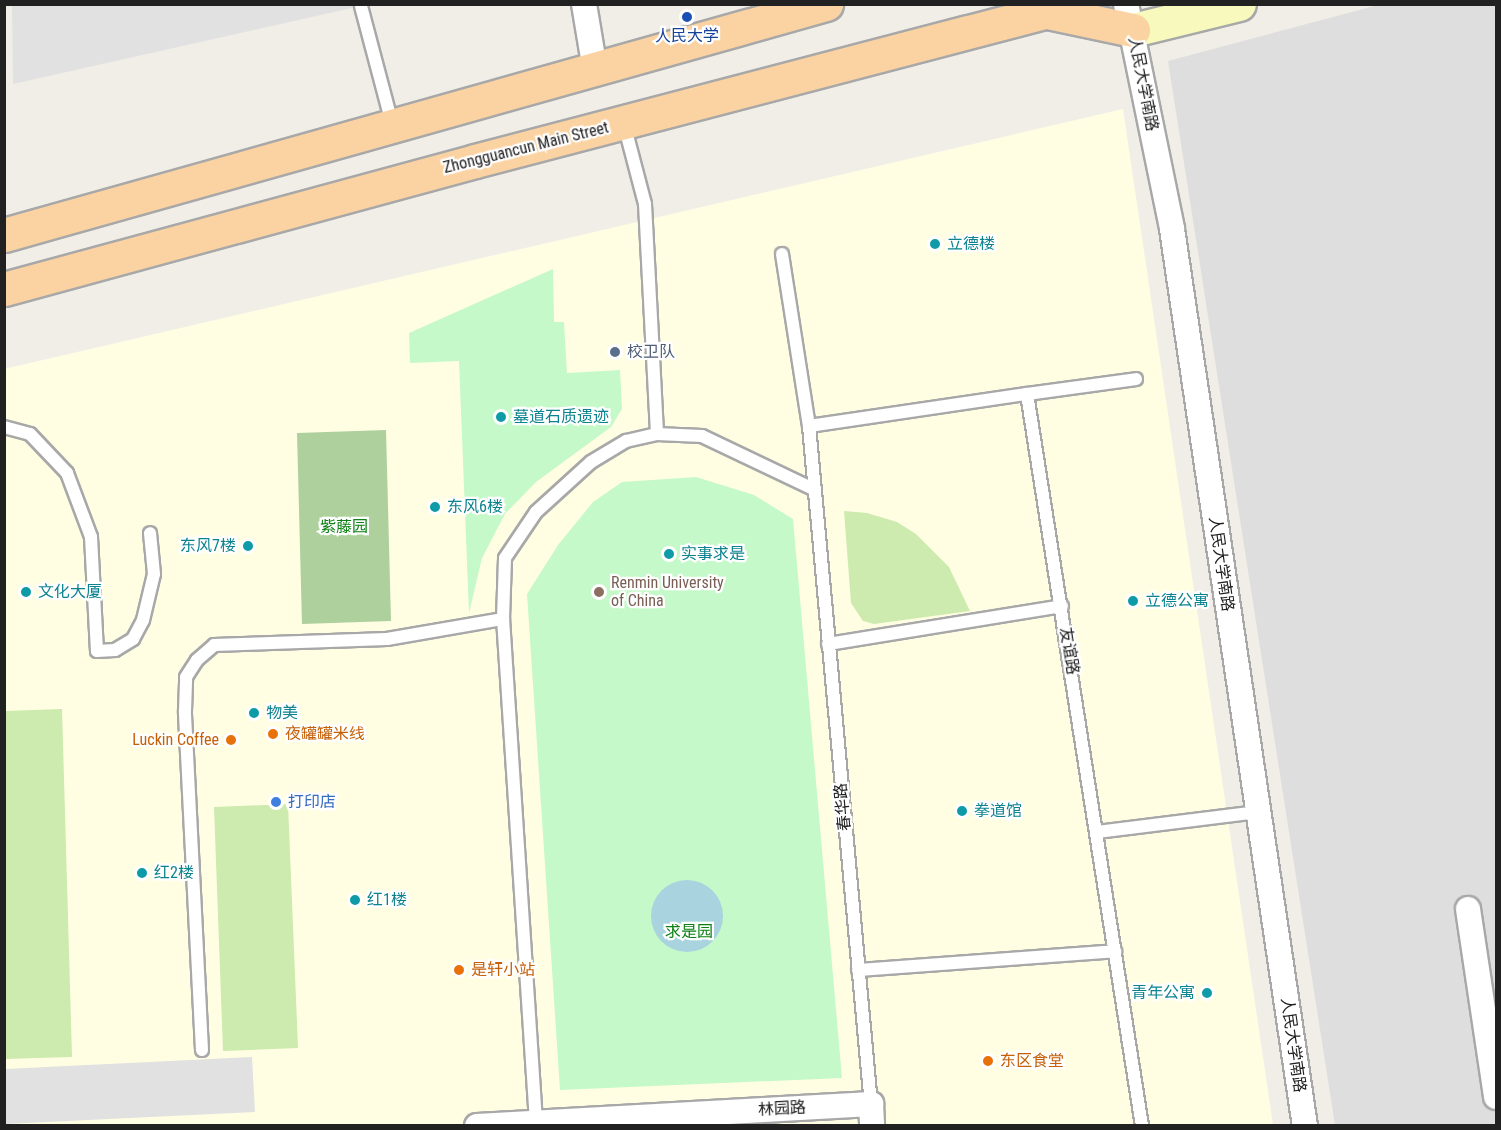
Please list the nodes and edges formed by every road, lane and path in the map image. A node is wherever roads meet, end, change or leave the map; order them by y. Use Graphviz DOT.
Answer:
graph roads {
  1 [pos="584,4"];
  2 [pos="826,4"];
  3 [pos="1239,4"];
  4 [pos="361,6"];
  5 [pos="1062,8"];
  6 [pos="1129,17"];
  7 [pos="595,69"];
  8 [pos="624,123"];
  9 [pos="393,126"];
  10 [pos="4,235"];
  11 [pos="782,254"];
  12 [pos="4,289"];
  13 [pos="1136,379"];
  14 [pos="1027,394"];
  15 [pos="809,426"];
  16 [pos="4,427"];
  17 [pos="657,434"];
  18 [pos="813,489"];
  19 [pos="150,533"];
  20 [pos="1062,606"];
  21 [pos="503,619"];
  22 [pos="828,644"];
  23 [pos="1258,812"];
  24 [pos="1097,832"];
  25 [pos="1468,909"];
  26 [pos="1115,951"];
  27 [pos="858,970"];
  28 [pos="202,1050"];
  29 [pos="1497,1097"];
  30 [pos="872,1115"];
  31 [pos="537,1124"];
  32 [pos="477,1125"];
  33 [pos="1142,1125"];
  34 [pos="1305,1125"];
  1 -- 7 [label="street"];
  2 -- 7 [label="main road"];
  3 -- 6 [label="street"];
  4 -- 9 [label="lane"];
  5 -- 6 [label="main road"];
  5 -- 8 [label="main road, Zhongguancun Main Street"];
  6 -- 23 [label="street, 人民大学南路"];
  7 -- 9 [label="main road"];
  8 -- 12 [label="main road, Zhongguancun Main Street"];
  8 -- 17 [label="lane"];
  9 -- 10 [label="main road"];
  11 -- 15 [label="lane, 春华路"];
  13 -- 14 [label="lane"];
  14 -- 15 [label="lane"];
  14 -- 20 [label="lane, 友谊路"];
  15 -- 18 [label="lane, 春华路"];
  16 -- 19 [label="lane"];
  17 -- 18 [label="lane"];
  17 -- 21 [label="lane"];
  18 -- 22 [label="lane, 春华路"];
  20 -- 22 [label="lane"];
  20 -- 24 [label="lane, 友谊路"];
  21 -- 28 [label="lane"];
  21 -- 31 [label="lane"];
  22 -- 27 [label="lane, 春华路"];
  23 -- 24 [label="lane"];
  23 -- 34 [label="street, 人民大学南路"];
  24 -- 26 [label="lane, 友谊路"];
  25 -- 29 [label="street"];
  26 -- 27 [label="lane"];
  26 -- 33 [label="lane, 友谊路"];
  27 -- 30 [label="lane, 春华路"];
  30 -- 31 [label="street, 林园路"];
  31 -- 32 [label="street, 林园路"];
}
